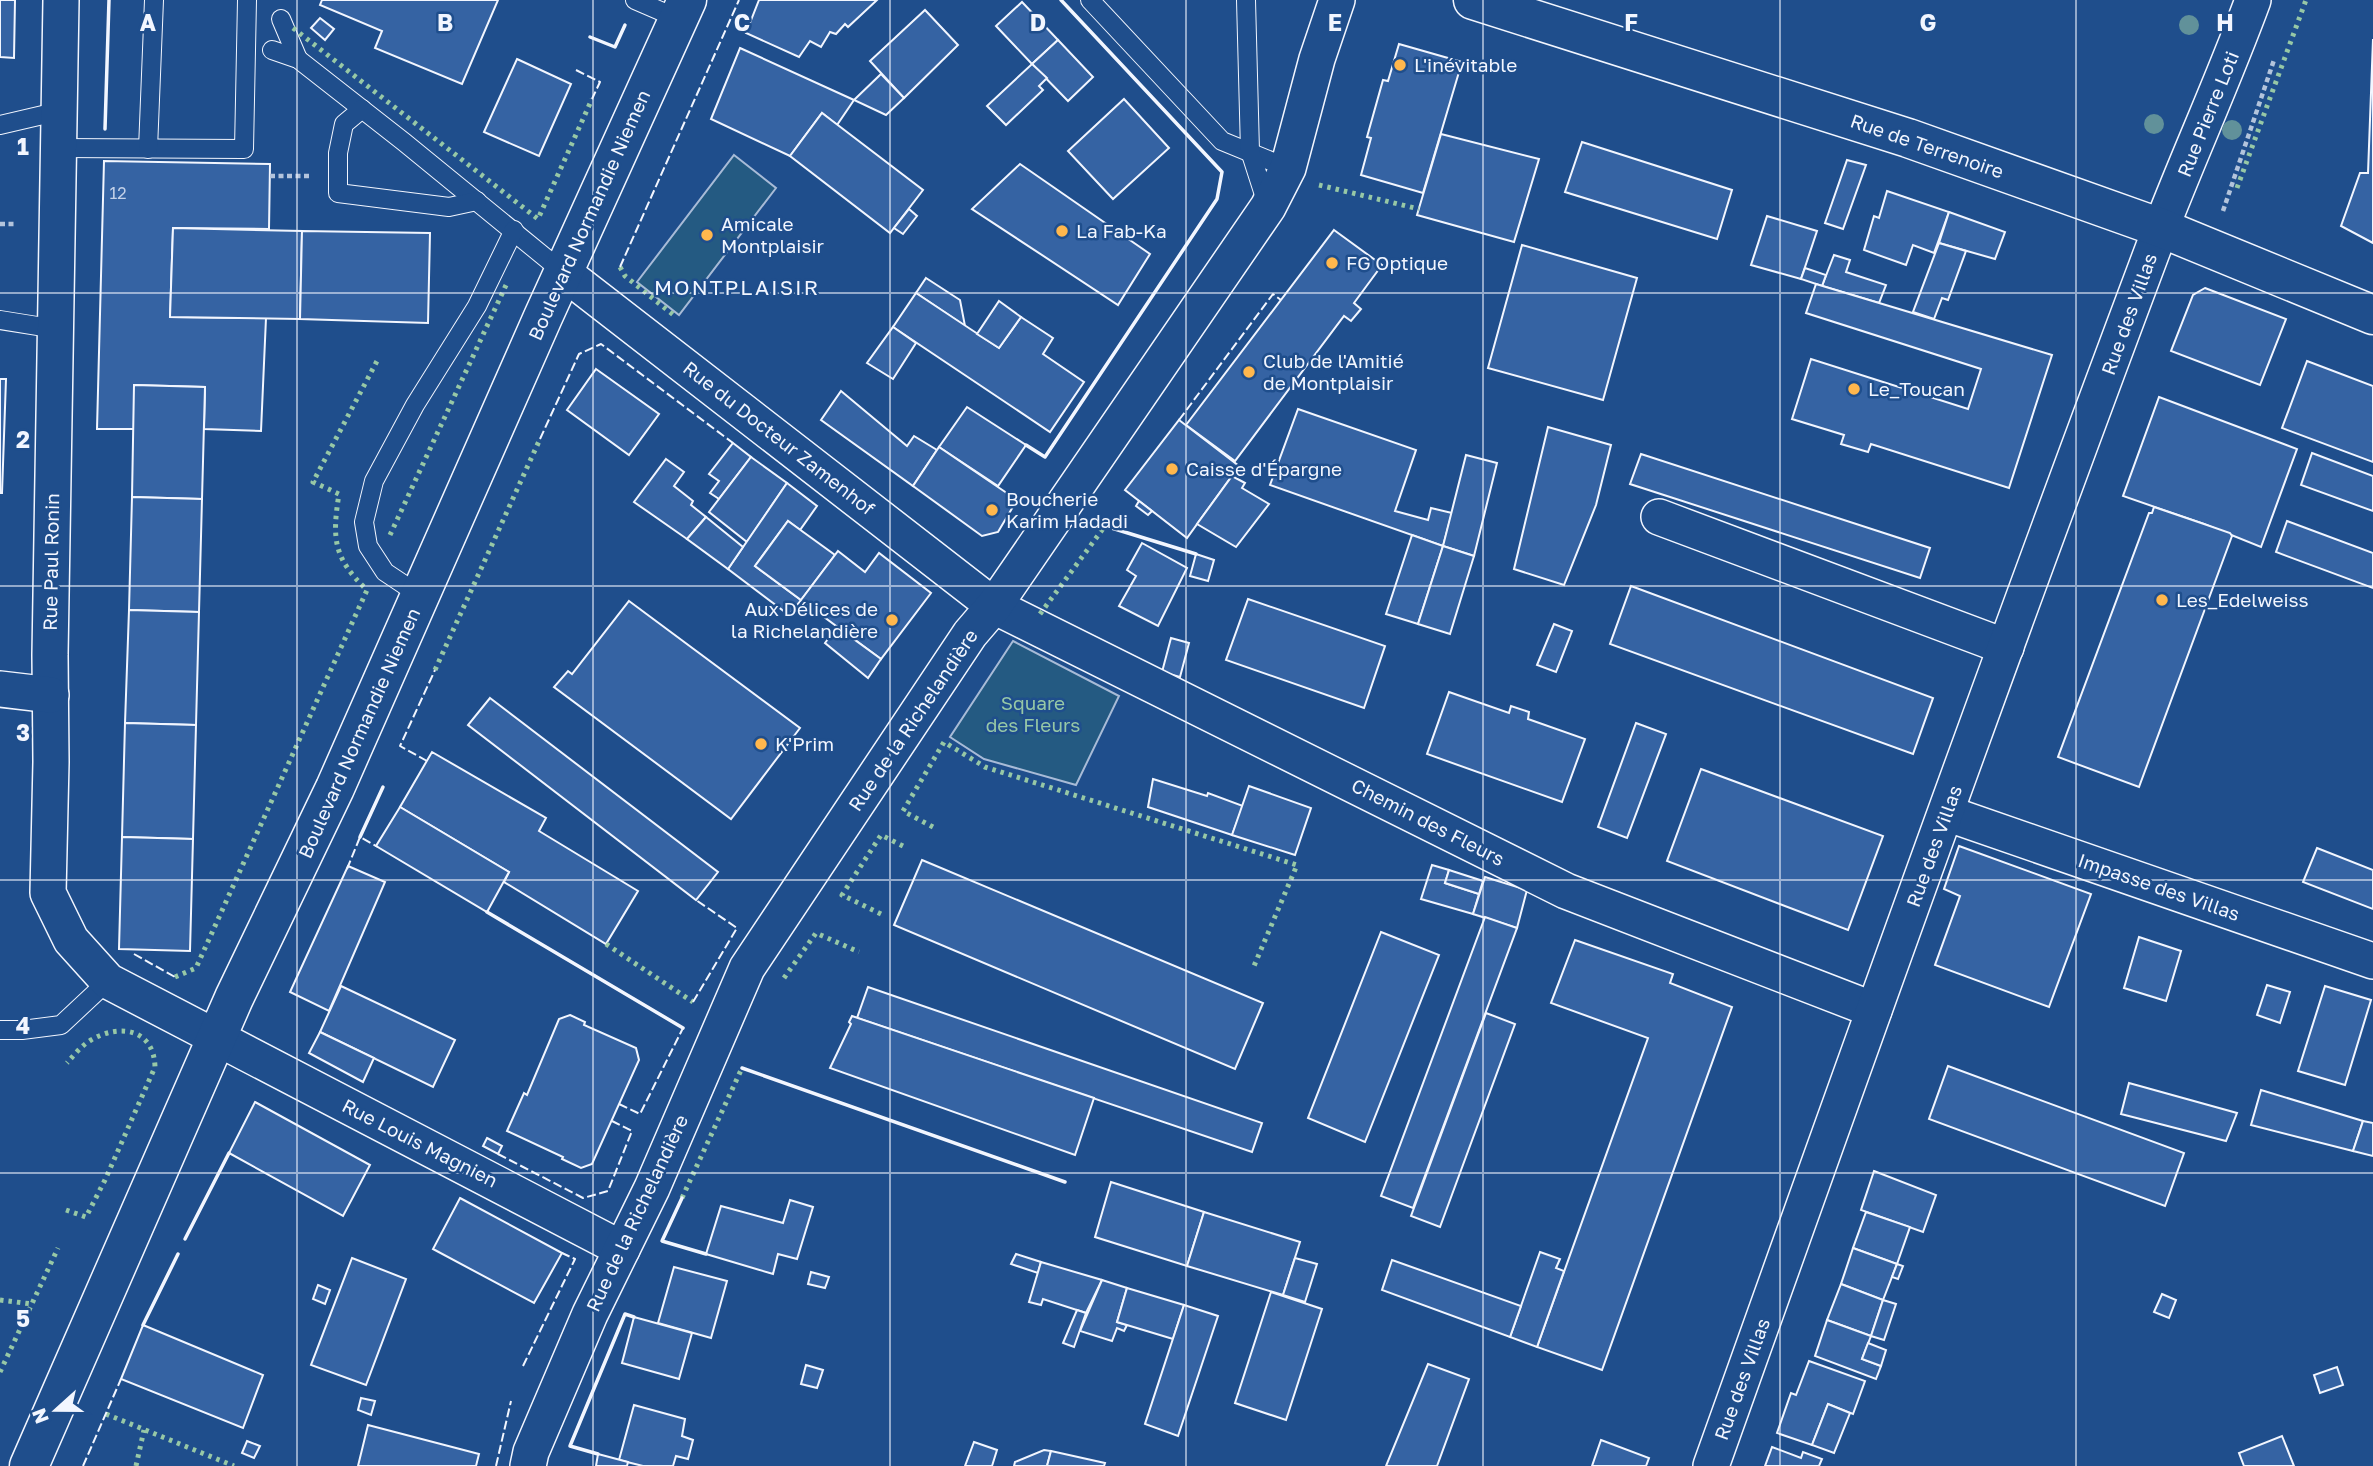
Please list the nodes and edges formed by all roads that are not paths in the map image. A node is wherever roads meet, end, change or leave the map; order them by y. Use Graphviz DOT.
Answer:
graph roads {
  1 [pos="61,0"];
  2 [pos="154,0"];
  3 [pos="247,0"];
  4 [pos="635,0"];
  5 [pos="1090,0"];
  6 [pos="1246,0"];
  7 [pos="1337,0"];
  8 [pos="1473,0"];
  9 [pos="2253,0"];
  10 [pos="683,10"];
  11 [pos="281,19"];
  12 [pos="272,50"];
  13 [pos="298,60"];
  14 [pos="362,109"];
  15 [pos="60,111"];
  16 [pos="0,125"];
  17 [pos="59,148"];
  18 [pos="148,149"];
  19 [pos="1250,152"];
  20 [pos="1288,168"];
  21 [pos="477,201"];
  22 [pos="1268,207"];
  23 [pos="2161,228"];
  24 [pos="514,230"];
  25 [pos="563,272"];
  26 [pos="2373,315"];
  27 [pos="0,320"];
  28 [pos="56,329"];
  29 [pos="1658,517"];
  30 [pos="421,596"];
  31 [pos="994,606"];
  32 [pos="2006,647"];
  33 [pos="0,689"];
  34 [pos="51,695"];
  35 [pos="1946,813"];
  36 [pos="2373,961"];
  37 [pos="108,981"];
  38 [pos="1874,1010"];
  39 [pos="0,1030"];
  40 [pos="217,1039"];
  41 [pos="622,1249"];
  42 [pos="29,1466"];
  43 [pos="528,1466"];
  44 [pos="1711,1466"];
  1 -- 15 [label="street, Rue Paul Ronin"];
  2 -- 18 [label="lane"];
  3 -- 18 [label="lane"];
  4 -- 10 [label="lane"];
  5 -- 19 [label="lane"];
  6 -- 19 [label="lane"];
  7 -- 20 [label="street, Rue de la Richelandière"];
  8 -- 23 [label="street, Rue de Terrenoire"];
  9 -- 23 [label="street, Rue Pierre Loti"];
  10 -- 25 [label="street, Boulevard Normandie Niemen"];
  11 -- 13 [label="lane"];
  12 -- 13 [label="lane"];
  13 -- 14 [label="lane"];
  14 -- 21 [label="lane"];
  14 -- 21 [label="lane"];
  15 -- 16 [label="lane"];
  15 -- 17 [label="street, Rue Paul Ronin"];
  17 -- 18 [label="lane"];
  17 -- 28 [label="street, Rue Paul Ronin"];
  19 -- 20 [label="lane"];
  19 -- 22 [label="lane"];
  20 -- 22 [label="street, Rue de la Richelandière"];
  21 -- 24 [label="lane"];
  22 -- 31 [label="street, Rue de la Richelandière"];
  23 -- 26 [label="street, Rue de Terrenoire"];
  23 -- 32 [label="street, Rue des Villas"];
  24 -- 25 [label="lane"];
  24 -- 30 [label="lane"];
  25 -- 30 [label="street, Boulevard Normandie Niemen"];
  25 -- 31 [label="street, Rue du Docteur Zamenhof"];
  27 -- 28 [label="lane"];
  28 -- 34 [label="street, Rue Paul Ronin"];
  29 -- 32 [label="street"];
  30 -- 40 [label="street, Boulevard Normandie Niemen"];
  31 -- 38 [label="street, Chemin des Fleurs"];
  31 -- 41 [label="street, Rue de la Richelandière"];
  32 -- 35 [label="street, Rue des Villas"];
  33 -- 34 [label="street"];
  34 -- 37 [label="street, Rue Paul Ronin"];
  35 -- 36 [label="street, Impasse des Villas"];
  35 -- 38 [label="street, Rue des Villas"];
  37 -- 39 [label="lane"];
  37 -- 40 [label="street, Rue Paul Ronin"];
  38 -- 44 [label="street, Rue des Villas"];
  40 -- 41 [label="street, Rue Louis Magnien"];
  40 -- 42 [label="street, Boulevard Normandie Niemen"];
  41 -- 43 [label="street, Rue de la Richelandière"];
}
